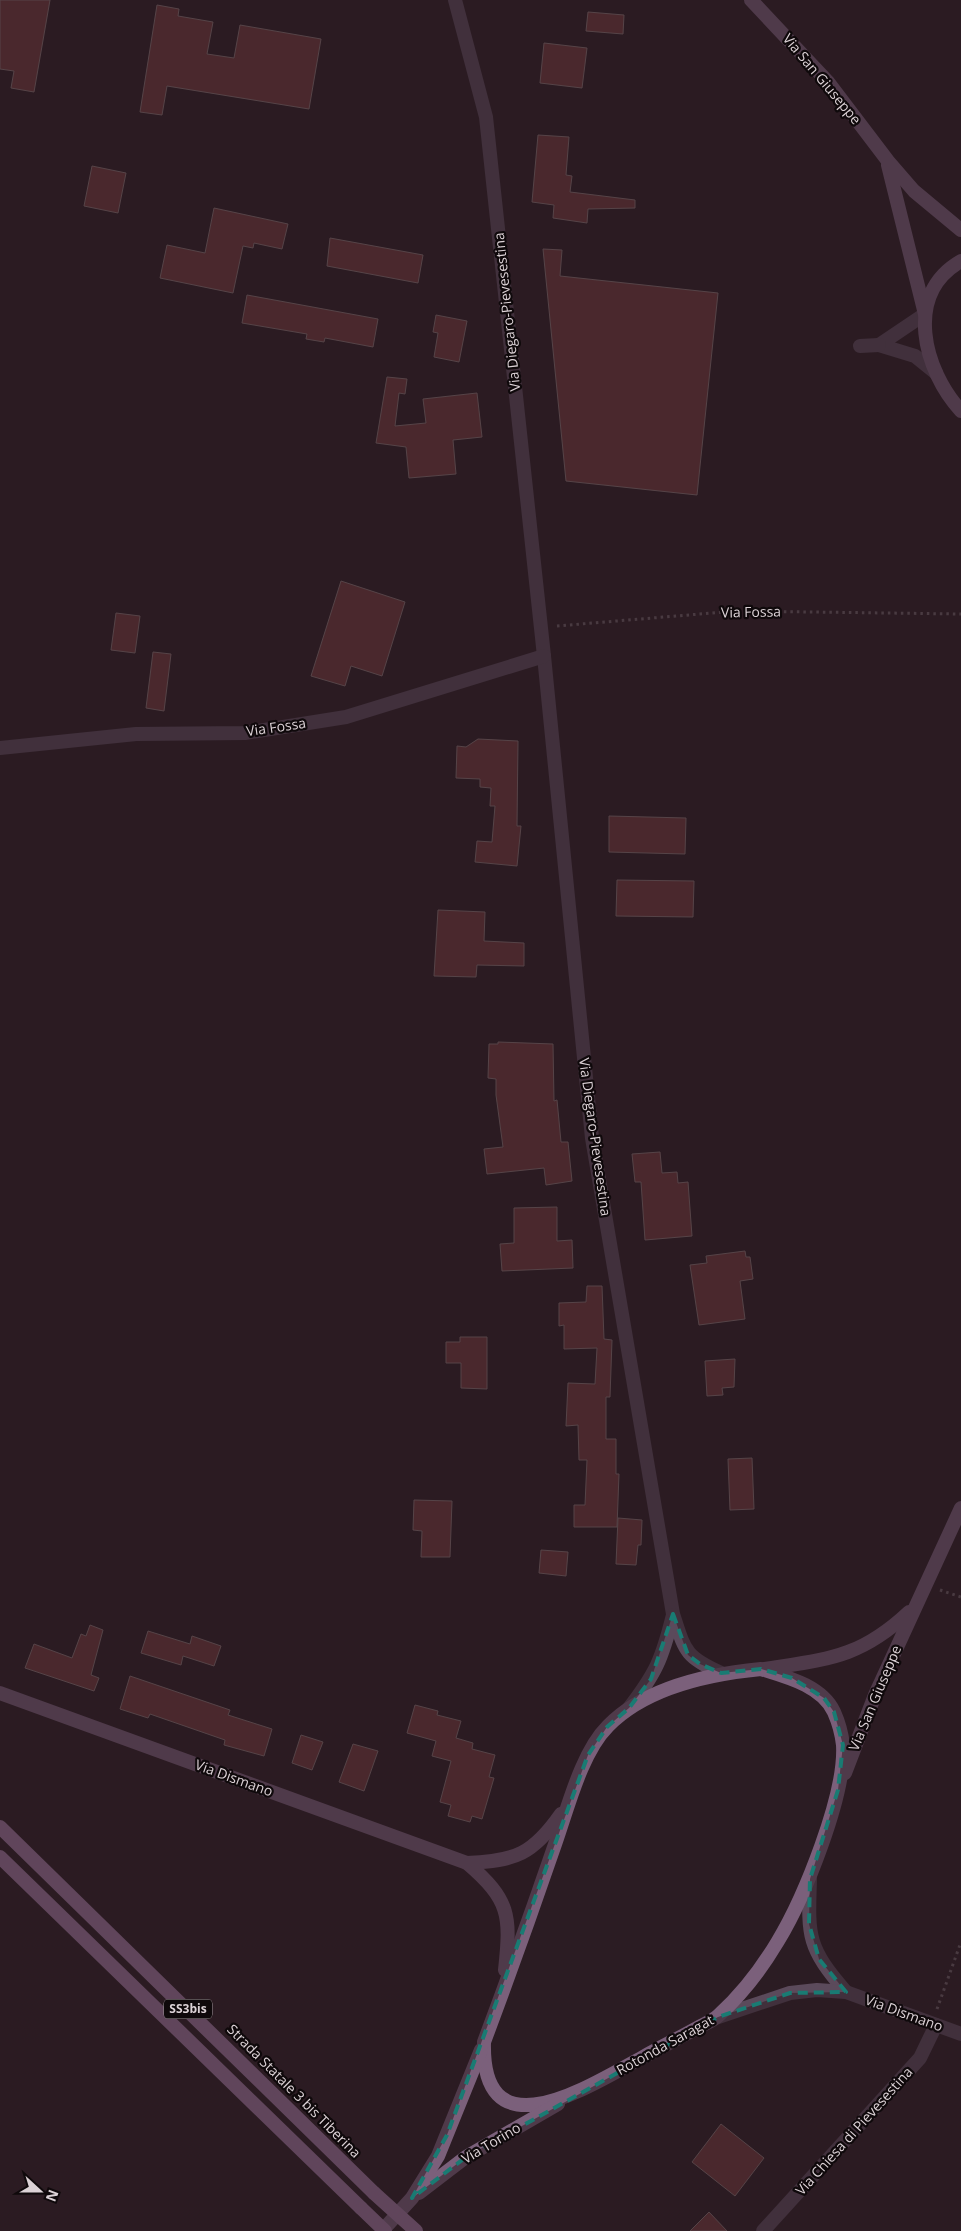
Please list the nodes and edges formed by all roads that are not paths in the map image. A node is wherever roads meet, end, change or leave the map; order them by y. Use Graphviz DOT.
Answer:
graph roads {
  1 [pos="455,0"];
  2 [pos="751,0"];
  3 [pos="888,162"];
  4 [pos="961,230"];
  5 [pos="961,261"];
  6 [pos="925,314"];
  7 [pos="879,345"];
  8 [pos="860,346"];
  9 [pos="936,373"];
  10 [pos="961,411"];
  11 [pos="544,656"];
  12 [pos="0,748"];
  13 [pos="961,1508"];
  14 [pos="915,1606"];
  15 [pos="673,1614"];
  16 [pos="762,1670"];
  17 [pos="721,1673"];
  18 [pos="0,1693"];
  19 [pos="628,1708"];
  20 [pos="838,1790"];
  21 [pos="570,1801"];
  22 [pos="0,1827"];
  23 [pos="0,1857"];
  24 [pos="468,1863"];
  25 [pos="810,1879"];
  26 [pos="846,1992"];
  27 [pos="502,1995"];
  28 [pos="718,2017"];
  29 [pos="941,2020"];
  30 [pos="961,2034"];
  31 [pos="484,2042"];
  32 [pos="574,2094"];
  33 [pos="412,2198"];
  34 [pos="384,2231"];
  35 [pos="416,2231"];
  36 [pos="763,2231"];
  1 -- 11 [label="street, Via Diegaro-Pievesestina"];
  2 -- 3 [label="main road, Via San Giuseppe"];
  3 -- 4 [label="main road, Via San Giuseppe"];
  3 -- 6 [label="main road, Via San Giuseppe"];
  5 -- 6 [label="main road"];
  6 -- 7 [label="street"];
  6 -- 9 [label="main road"];
  7 -- 8 [label="street"];
  7 -- 9 [label="street"];
  9 -- 10 [label="main road"];
  11 -- 12 [label="street, Via Fossa"];
  11 -- 15 [label="street, Via Diegaro-Pievesestina"];
  13 -- 14 [label="main road, Via San Giuseppe"];
  14 -- 16 [label="main road, Via San Giuseppe"];
  14 -- 20 [label="main road, Via San Giuseppe"];
  15 -- 17 [label="street, Via Diegaro-Pievesestina"];
  15 -- 19 [label="street, Via Diegaro-Pievesestina"];
  16 -- 17 [label="main road, Rotonda Saragat"];
  16 -- 20 [label="main road, Rotonda Saragat"];
  17 -- 19 [label="main road, Rotonda Saragat"];
  18 -- 24 [label="main road, Via Dismano"];
  19 -- 21 [label="main road, Rotonda Saragat"];
  20 -- 25 [label="main road, Rotonda Saragat"];
  21 -- 24 [label="main road, Via Dismano"];
  21 -- 27 [label="main road, Rotonda Saragat"];
  22 -- 35 [label="highway, Strada Statale 3 bis Tiberina / SS3bis, bridge"];
  23 -- 34 [label="highway, SS3bis, bridge"];
  24 -- 27 [label="main road, Via Dismano"];
  25 -- 26 [label="street, Via Dismano"];
  25 -- 28 [label="main road, Rotonda Saragat"];
  26 -- 28 [label="street, Via Dismano"];
  26 -- 29 [label="street, Via Dismano"];
  27 -- 31 [label="main road, Rotonda Saragat"];
  28 -- 32 [label="main road, Rotonda Saragat"];
  29 -- 30 [label="street, Via Dismano"];
  29 -- 36 [label="street, Via Chiesa di Pievesestina"];
  31 -- 32 [label="main road, Rotonda Saragat"];
  31 -- 33 [label="main road, Via Torino"];
  32 -- 33 [label="main road, Via Torino"];
  33 -- 34 [label="main road, Via Torino"];
}
